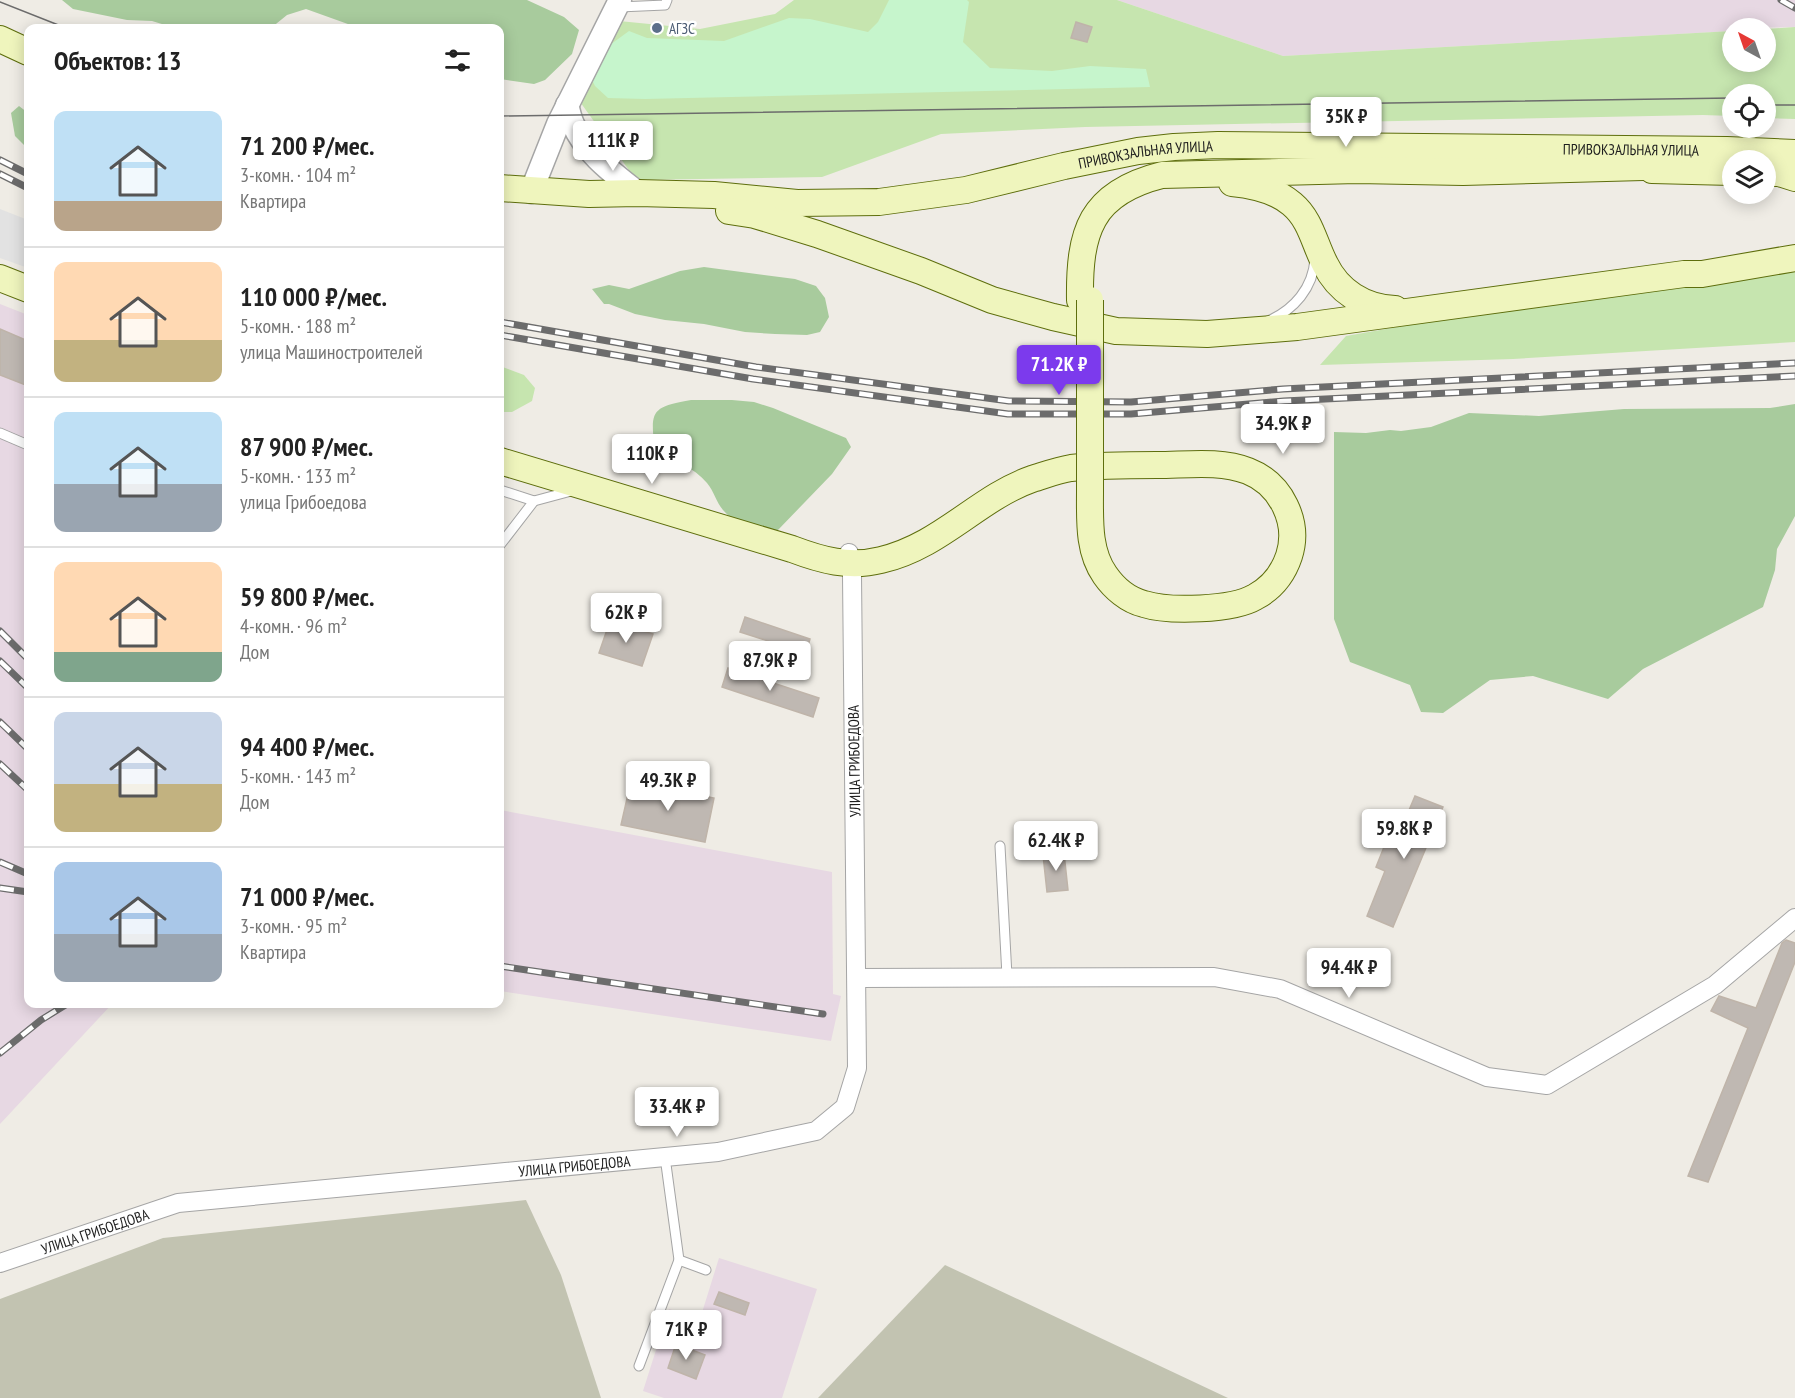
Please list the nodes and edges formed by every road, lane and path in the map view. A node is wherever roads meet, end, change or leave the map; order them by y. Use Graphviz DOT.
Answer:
graph roads {
  1 [pos="667,0"];
  2 [pos="619,3"];
  3 [pos="0,39"];
  4 [pos="24,50"];
  5 [pos="567,105"];
  6 [pos="1795,153"];
  7 [pos="1722,163"];
  8 [pos="1776,163"];
  9 [pos="1795,163"];
  10 [pos="1643,167"];
  11 [pos="1722,172"];
  12 [pos="1776,173"];
  13 [pos="1795,178"];
  14 [pos="504,189"];
  15 [pos="531,192"];
  16 [pos="638,193"];
  17 [pos="589,194"];
  18 [pos="1316,243"];
  19 [pos="1795,249"];
  20 [pos="1795,258"];
  21 [pos="1684,274"];
  22 [pos="0,278"];
  23 [pos="24,287"];
  24 [pos="1085,300"];
  25 [pos="1435,309"];
  26 [pos="1241,332"];
  27 [pos="0,433"];
  28 [pos="24,443"];
  29 [pos="504,462"];
  30 [pos="584,488"];
  31 [pos="504,491"];
  32 [pos="534,501"];
  33 [pos="504,540"];
  34 [pos="850,558"];
  35 [pos="1000,846"];
  36 [pos="1795,918"];
  37 [pos="1007,976"];
  38 [pos="857,978"];
  39 [pos="665,1158"];
  40 [pos="679,1260"];
  41 [pos="0,1263"];
  42 [pos="706,1270"];
  43 [pos="639,1366"];
  1 -- 2 [label="lane"];
  2 -- 5 [label="street"];
  3 -- 4 [label="main road"];
  5 -- 15 [label="street"];
  5 -- 16 [label="street"];
  6 -- 16 [label="main road, ПРИВОКЗАЛЬНАЯ УЛИЦА"];
  7 -- 10 [label="main road"];
  8 -- 9 [label="main road"];
  10 -- 11 [label="main road"];
  10 -- 24 [label="main road"];
  12 -- 13 [label="main road"];
  14 -- 15 [label="main road, ПРИВОКЗАЛЬНАЯ УЛИЦА"];
  15 -- 17 [label="main road, ПРИВОКЗАЛЬНАЯ УЛИЦА"];
  16 -- 17 [label="main road, ПРИВОКЗАЛЬНАЯ УЛИЦА"];
  17 -- 26 [label="main road"];
  18 -- 24 [label="main road"];
  18 -- 25 [label="main road"];
  18 -- 26 [label="lane"];
  19 -- 21 [label="main road"];
  20 -- 21 [label="main road"];
  21 -- 25 [label="main road"];
  22 -- 23 [label="main road"];
  24 -- 34 [label="main road"];
  25 -- 26 [label="main road"];
  27 -- 28 [label="lane"];
  29 -- 30 [label="main road"];
  30 -- 32 [label="lane"];
  30 -- 34 [label="main road"];
  31 -- 32 [label="lane"];
  32 -- 33 [label="lane"];
  34 -- 38 [label="street, УЛИЦА ГРИБОЕДОВА"];
  35 -- 37 [label="lane"];
  36 -- 37 [label="street"];
  37 -- 38 [label="street"];
  38 -- 39 [label="street, УЛИЦА ГРИБОЕДОВА"];
  39 -- 40 [label="lane"];
  39 -- 41 [label="street, УЛИЦА ГРИБОЕДОВА"];
  40 -- 42 [label="lane"];
  40 -- 43 [label="lane"];
}
